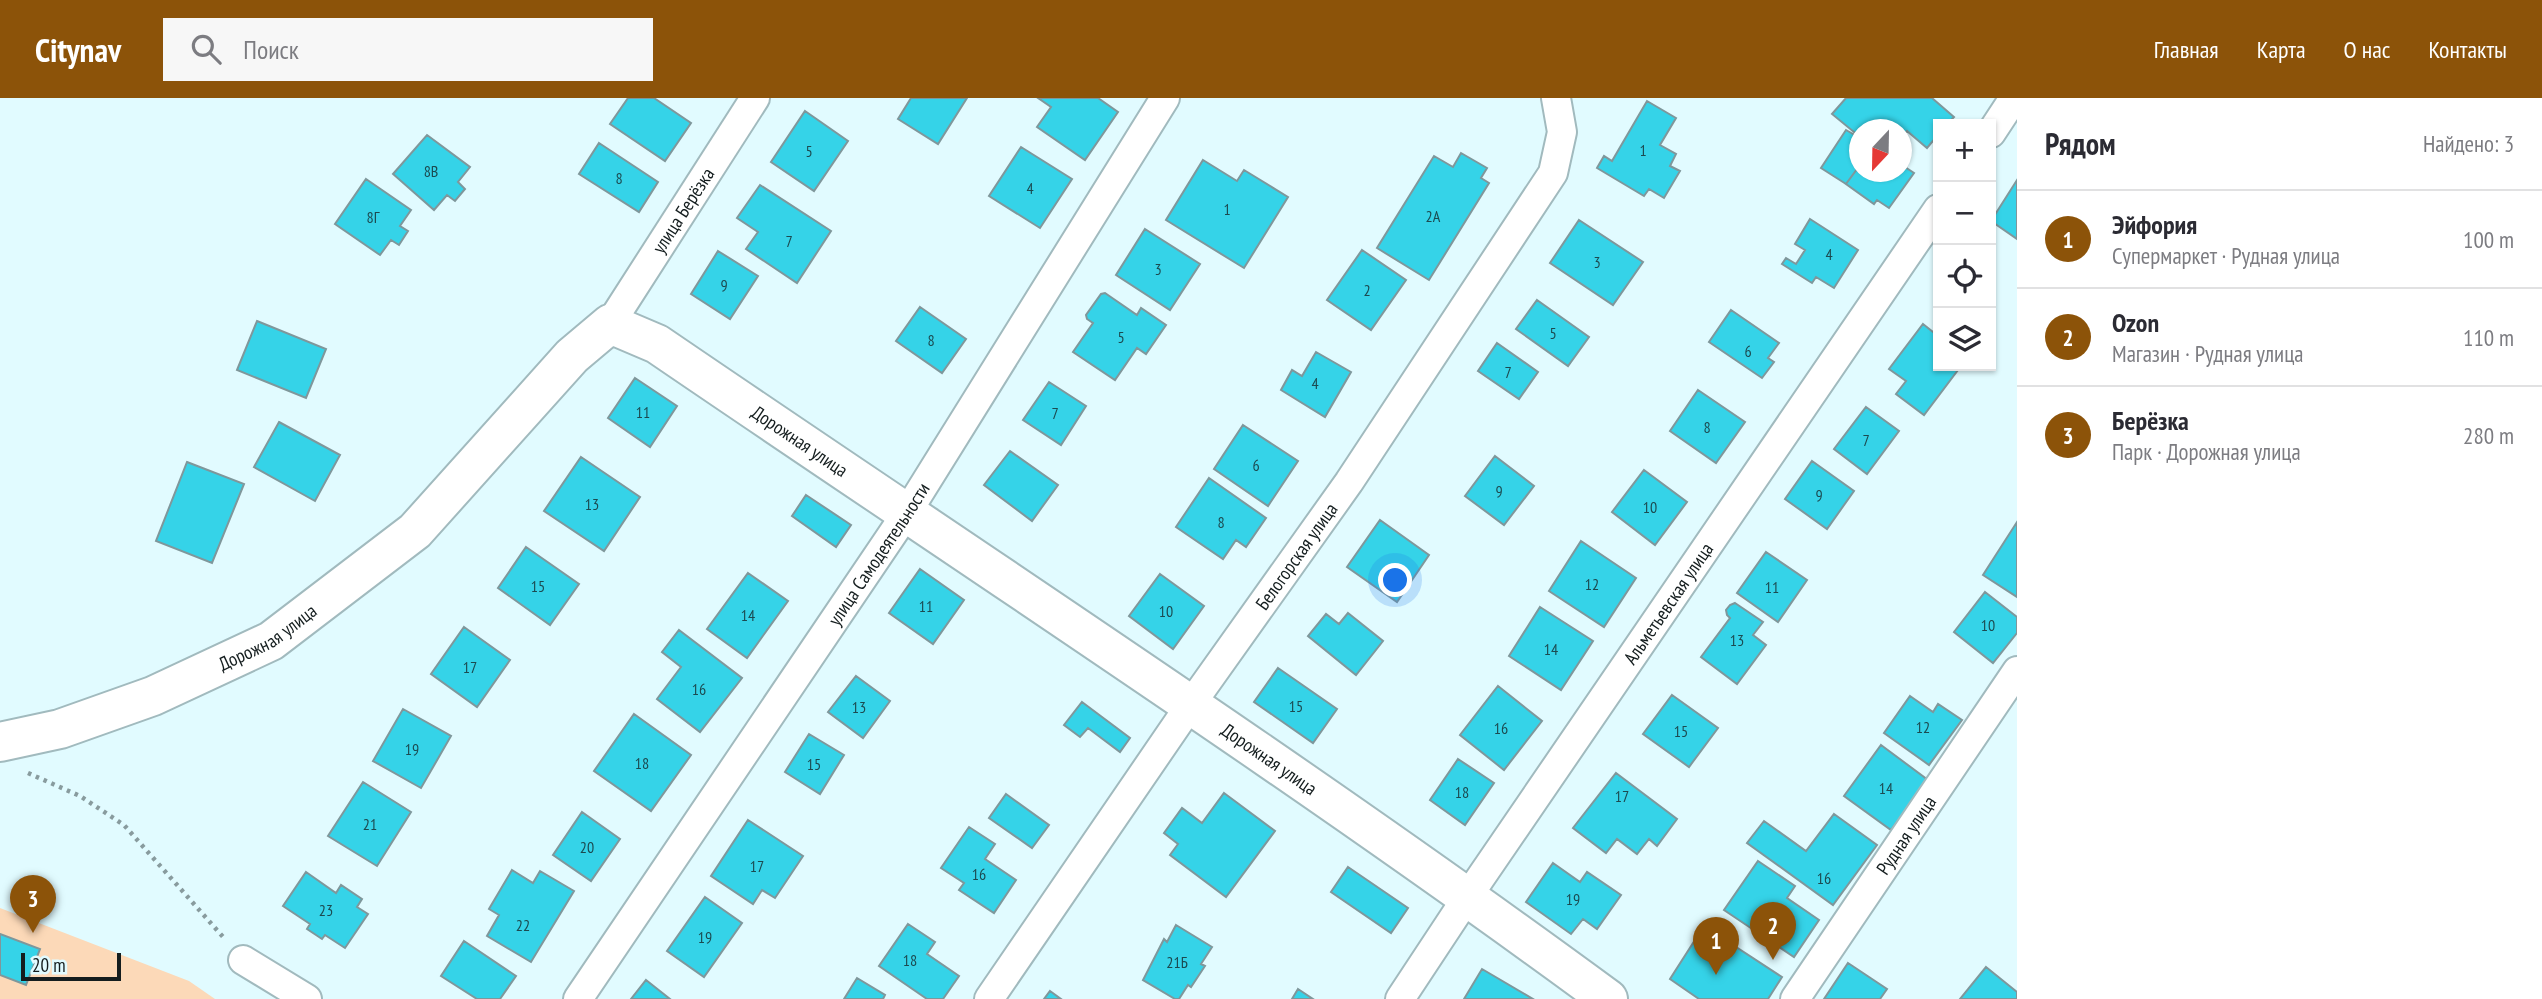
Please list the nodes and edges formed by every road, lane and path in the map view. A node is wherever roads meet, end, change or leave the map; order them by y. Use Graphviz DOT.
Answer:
graph roads {
  1 [pos="755,98"];
  2 [pos="1165,98"];
  3 [pos="1556,98"];
  4 [pos="2014,98"];
  5 [pos="1996,125"];
  6 [pos="1933,216"];
  7 [pos="610,324"];
  8 [pos="906,514"];
  9 [pos="2017,671"];
  10 [pos="1191,704"];
  11 [pos="10,756"];
  12 [pos="1468,896"];
  13 [pos="243,960"];
  14 [pos="307,999"];
  15 [pos="578,999"];
  16 [pos="989,999"];
  17 [pos="1400,999"];
  18 [pos="1608,999"];
  19 [pos="1795,999"];
  1 -- 7 [label="street, улица Берёзка"];
  2 -- 8 [label="street, улица Самодеятельности"];
  3 -- 10 [label="street, Белогорская улица"];
  4 -- 5 [label="street"];
  6 -- 12 [label="street, Альметьевская улица"];
  7 -- 8 [label="street, Дорожная улица"];
  7 -- 11 [label="street, Дорожная улица"];
  8 -- 10 [label="street, Дорожная улица"];
  8 -- 15 [label="street, улица Самодеятельности"];
  9 -- 19 [label="street, Рудная улица"];
  10 -- 12 [label="street, Дорожная улица"];
  10 -- 16 [label="street, Белогорская улица"];
  11 -- 13 [label="path"];
  12 -- 17 [label="street, Альметьевская улица"];
  12 -- 18 [label="street, Дорожная улица"];
  13 -- 14 [label="street"];
}
